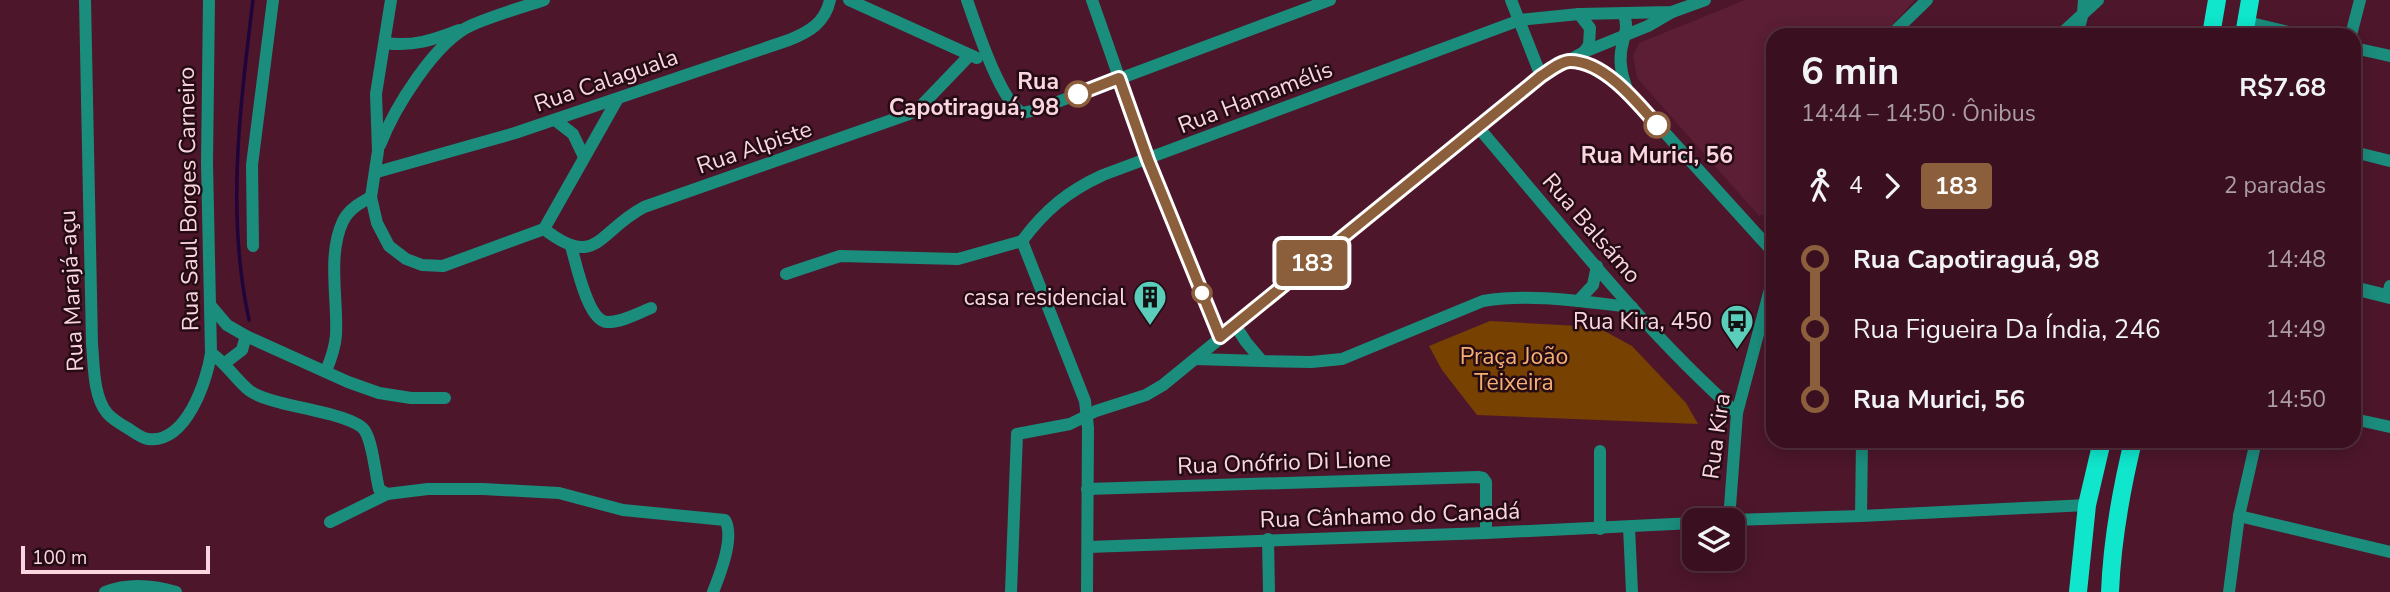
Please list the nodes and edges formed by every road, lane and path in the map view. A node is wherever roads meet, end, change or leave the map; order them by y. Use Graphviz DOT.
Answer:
graph roads {
  1 [pos="85,0"];
  2 [pos="209,0"];
  3 [pos="273,0"];
  4 [pos="391,0"];
  5 [pos="544,0"];
  6 [pos="830,0"];
  7 [pos="849,0"];
  8 [pos="967,0"];
  9 [pos="1092,0"];
  10 [pos="1330,0"];
  11 [pos="1511,0"];
  12 [pos="1705,0"];
  13 [pos="1927,0"];
  14 [pos="2098,0"];
  15 [pos="2217,0"];
  16 [pos="2360,0"];
  17 [pos="2083,6"];
  18 [pos="1619,9"];
  19 [pos="1672,12"];
  20 [pos="2249,12"];
  21 [pos="1579,15"];
  22 [pos="1520,20"];
  23 [pos="469,26"];
  24 [pos="1898,28"];
  25 [pos="2066,28"];
  26 [pos="2078,28"];
  27 [pos="2212,28"];
  28 [pos="2285,28"];
  29 [pos="2353,28"];
  30 [pos="1625,36"];
  31 [pos="385,43"];
  32 [pos="2361,50"];
  33 [pos="1584,52"];
  34 [pos="970,55"];
  35 [pos="2390,56"];
  36 [pos="1567,61"];
  37 [pos="990,63"];
  38 [pos="1541,76"];
  39 [pos="1119,78"];
  40 [pos="1628,92"];
  41 [pos="617,100"];
  42 [pos="555,120"];
  43 [pos="1478,127"];
  44 [pos="378,151"];
  45 [pos="2361,154"];
  46 [pos="584,157"];
  47 [pos="1148,160"];
  48 [pos="2390,161"];
  49 [pos="377,172"];
  50 [pos="372,197"];
  51 [pos="544,229"];
  52 [pos="1022,241"];
  53 [pos="1766,244"];
  54 [pos="253,246"];
  55 [pos="571,246"];
  56 [pos="1597,265"];
  57 [pos="786,274"];
  58 [pos="2361,289"];
  59 [pos="2389,293"];
  60 [pos="1578,301"];
  61 [pos="1766,304"];
  62 [pos="210,305"];
  63 [pos="1632,307"];
  64 [pos="650,308"];
  65 [pos="1235,325"];
  66 [pos="246,336"];
  67 [pos="1220,337"];
  68 [pos="211,353"];
  69 [pos="1195,359"];
  70 [pos="1262,361"];
  71 [pos="225,363"];
  72 [pos="326,371"];
  73 [pos="445,398"];
  74 [pos="1737,413"];
  75 [pos="1087,415"];
  76 [pos="2361,421"];
  77 [pos="2390,428"];
  78 [pos="1862,448"];
  79 [pos="2100,448"];
  80 [pos="2131,448"];
  81 [pos="2254,448"];
  82 [pos="1600,451"];
  83 [pos="1087,489"];
  84 [pos="387,494"];
  85 [pos="2087,505"];
  86 [pos="1732,508"];
  87 [pos="1861,516"];
  88 [pos="2239,516"];
  89 [pos="1745,520"];
  90 [pos="330,522"];
  91 [pos="1682,524"];
  92 [pos="1629,527"];
  93 [pos="1600,528"];
  94 [pos="1486,533"];
  95 [pos="1268,539"];
  96 [pos="1088,547"];
  97 [pos="2390,552"];
  98 [pos="2075,591"];
  99 [pos="105,592"];
  100 [pos="176,592"];
  101 [pos="713,592"];
  102 [pos="1011,592"];
  103 [pos="1087,592"];
  104 [pos="1269,592"];
  105 [pos="1632,592"];
  106 [pos="2110,592"];
  107 [pos="2229,592"];
  1 -- 68 [label="street, Rua Marajá-açu"];
  2 -- 62 [label="street, Rua Saul Borges Carneiro"];
  3 -- 54 [label="street"];
  4 -- 31 [label="street"];
  5 -- 23 [label="street"];
  6 -- 41 [label="street, Rua Calaguala"];
  7 -- 34 [label="street"];
  8 -- 37 [label="street"];
  9 -- 39 [label="street"];
  10 -- 39 [label="street"];
  11 -- 22 [label="street"];
  12 -- 19 [label="street"];
  13 -- 24 [label="street"];
  14 -- 17 [label="street"];
  15 -- 27 [label="main road"];
  16 -- 29 [label="street"];
  17 -- 25 [label="street"];
  17 -- 26 [label="street"];
  18 -- 19 [label="street, Rua Hamamélis"];
  18 -- 21 [label="street, Rua Hamamélis"];
  18 -- 30 [label="street"];
  19 -- 30 [label="street"];
  20 -- 28 [label="street"];
  21 -- 22 [label="street, Rua Hamamélis"];
  21 -- 33 [label="street"];
  22 -- 38 [label="street"];
  22 -- 47 [label="street, Rua Hamamélis"];
  23 -- 31 [label="street"];
  23 -- 44 [label="street"];
  30 -- 33 [label="street"];
  30 -- 40 [label="street"];
  31 -- 44 [label="street"];
  32 -- 35 [label="street"];
  33 -- 36 [label="street"];
  34 -- 37 [label="street"];
  34 -- 55 [label="street, Rua Alpiste"];
  36 -- 38 [label="street"];
  36 -- 40 [label="street"];
  37 -- 39 [label="street"];
  38 -- 43 [label="street"];
  39 -- 47 [label="street"];
  40 -- 53 [label="street"];
  41 -- 42 [label="street, Rua Calaguala"];
  41 -- 46 [label="street"];
  42 -- 46 [label="street"];
  42 -- 49 [label="street, Rua Calaguala"];
  43 -- 56 [label="street, Rua Balsámo"];
  43 -- 65 [label="street"];
  44 -- 49 [label="street"];
  45 -- 48 [label="street"];
  46 -- 51 [label="street"];
  47 -- 52 [label="street, Rua Hamamélis"];
  47 -- 67 [label="street"];
  49 -- 50 [label="street"];
  50 -- 51 [label="street"];
  50 -- 72 [label="street"];
  51 -- 55 [label="street"];
  52 -- 57 [label="street"];
  52 -- 75 [label="street"];
  55 -- 64 [label="street"];
  56 -- 60 [label="street"];
  56 -- 63 [label="street, Rua Balsámo"];
  58 -- 59 [label="street"];
  60 -- 63 [label="street"];
  60 -- 70 [label="street"];
  61 -- 74 [label="street, Rua Kira"];
  62 -- 66 [label="street"];
  62 -- 68 [label="street, Rua Saul Borges Carneiro"];
  63 -- 74 [label="street, Rua Balsámo"];
  65 -- 67 [label="street"];
  65 -- 70 [label="street"];
  66 -- 71 [label="street"];
  66 -- 72 [label="street"];
  67 -- 69 [label="street"];
  68 -- 71 [label="street, Rua Saul Borges Carneiro"];
  69 -- 70 [label="street"];
  69 -- 75 [label="street"];
  71 -- 84 [label="street, Rua Saul Borges Carneiro"];
  72 -- 73 [label="street"];
  74 -- 86 [label="street, Rua Kira"];
  75 -- 83 [label="street"];
  75 -- 102 [label="street"];
  76 -- 77 [label="street"];
  78 -- 87 [label="street"];
  79 -- 85 [label="main road"];
  80 -- 106 [label="main road"];
  81 -- 88 [label="street"];
  82 -- 93 [label="street"];
  83 -- 94 [label="street, Rua Onófrio Di Lione"];
  83 -- 96 [label="street"];
  84 -- 90 [label="street"];
  84 -- 101 [label="street"];
  85 -- 87 [label="street"];
  85 -- 98 [label="main road"];
  87 -- 89 [label="street"];
  88 -- 97 [label="street"];
  88 -- 107 [label="street"];
  91 -- 92 [label="street, Rua Cânhamo do Canadá"];
  92 -- 93 [label="street, Rua Cânhamo do Canadá"];
  92 -- 105 [label="street"];
  93 -- 94 [label="street, Rua Cânhamo do Canadá"];
  94 -- 95 [label="street, Rua Cânhamo do Canadá"];
  95 -- 96 [label="street, Rua Cânhamo do Canadá"];
  95 -- 104 [label="street"];
  96 -- 103 [label="street"];
  99 -- 100 [label="street"];
}
